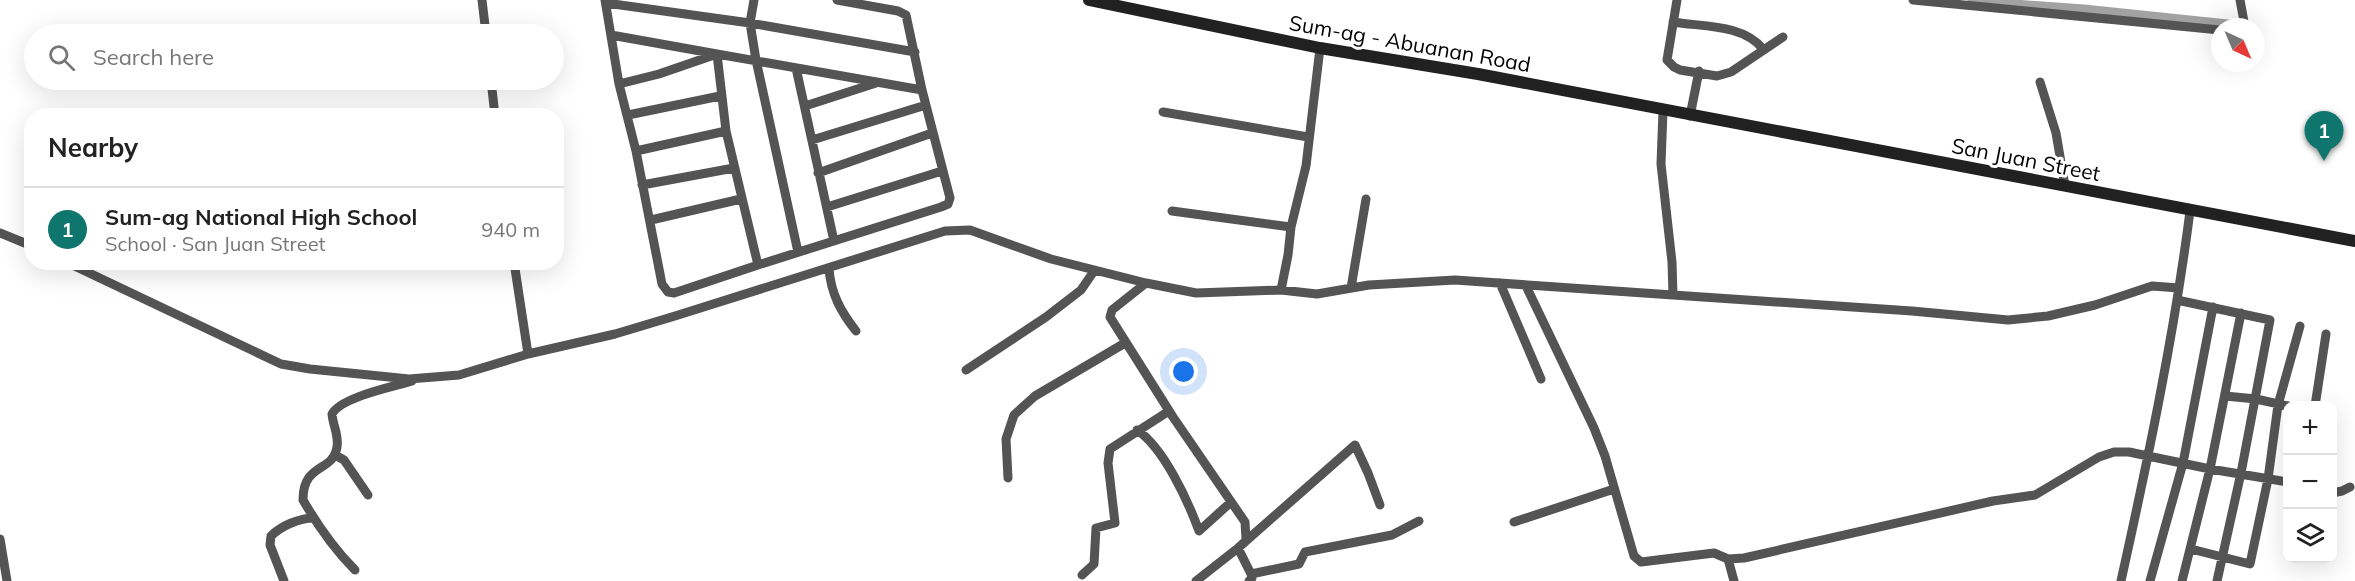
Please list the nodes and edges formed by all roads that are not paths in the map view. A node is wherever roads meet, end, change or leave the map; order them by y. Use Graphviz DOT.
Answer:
graph roads {
  1 [pos="482,0"];
  2 [pos="754,0"];
  3 [pos="837,0"];
  4 [pos="1089,0"];
  5 [pos="1677,0"];
  6 [pos="1913,0"];
  7 [pos="2240,0"];
  8 [pos="606,2"];
  9 [pos="2243,18"];
  10 [pos="1673,22"];
  11 [pos="750,23"];
  12 [pos="485,24"];
  13 [pos="2211,29"];
  14 [pos="611,35"];
  15 [pos="1783,37"];
  16 [pos="1320,48"];
  17 [pos="1763,49"];
  18 [pos="915,52"];
  19 [pos="717,54"];
  20 [pos="756,60"];
  21 [pos="796,68"];
  22 [pos="1699,71"];
  23 [pos="879,82"];
  24 [pos="2040,82"];
  25 [pos="619,84"];
  26 [pos="491,90"];
  27 [pos="922,90"];
  28 [pos="720,96"];
  29 [pos="926,105"];
  30 [pos="805,106"];
  31 [pos="494,108"];
  32 [pos="1663,111"];
  33 [pos="1163,112"];
  34 [pos="628,115"];
  35 [pos="1690,116"];
  36 [pos="726,131"];
  37 [pos="932,133"];
  38 [pos="1308,137"];
  39 [pos="812,140"];
  40 [pos="636,151"];
  41 [pos="734,168"];
  42 [pos="942,171"];
  43 [pos="818,173"];
  44 [pos="642,185"];
  45 [pos="2065,186"];
  46 [pos="741,199"];
  47 [pos="1366,199"];
  48 [pos="826,207"];
  49 [pos="1172,211"];
  50 [pos="2190,211"];
  51 [pos="651,220"];
  52 [pos="1291,226"];
  53 [pos="0,233"];
  54 [pos="834,240"];
  55 [pos="2355,241"];
  56 [pos="24,243"];
  57 [pos="798,252"];
  58 [pos="758,265"];
  59 [pos="829,269"];
  60 [pos="83,270"];
  61 [pos="515,270"];
  62 [pos="1094,271"];
  63 [pos="1146,283"];
  64 [pos="1500,283"];
  65 [pos="1526,286"];
  66 [pos="1352,288"];
  67 [pos="2179,288"];
  68 [pos="1281,290"];
  69 [pos="1673,295"];
  70 [pos="2177,300"];
  71 [pos="2213,307"];
  72 [pos="2241,313"];
  73 [pos="2300,326"];
  74 [pos="856,331"];
  75 [pos="2326,334"];
  76 [pos="1125,343"];
  77 [pos="528,354"];
  78 [pos="966,370"];
  79 [pos="418,379"];
  80 [pos="1541,379"];
  81 [pos="2225,396"];
  82 [pos="2256,399"];
  83 [pos="2284,401"];
  84 [pos="2316,401"];
  85 [pos="2283,405"];
  86 [pos="1169,411"];
  87 [pos="1137,430"];
  88 [pos="335,455"];
  89 [pos="2148,456"];
  90 [pos="2183,463"];
  91 [pos="2210,469"];
  92 [pos="2241,473"];
  93 [pos="1008,478"];
  94 [pos="2268,479"];
  95 [pos="2283,481"];
  96 [pos="2350,487"];
  97 [pos="1614,489"];
  98 [pos="2337,491"];
  99 [pos="368,495"];
  100 [pos="1232,502"];
  101 [pos="1380,506"];
  102 [pos="314,518"];
  103 [pos="1419,521"];
  104 [pos="1514,522"];
  105 [pos="0,539"];
  106 [pos="1246,539"];
  107 [pos="1238,548"];
  108 [pos="2191,549"];
  109 [pos="2222,558"];
  110 [pos="1728,559"];
  111 [pos="355,570"];
  112 [pos="1082,575"];
  113 [pos="1250,578"];
  114 [pos="7,581"];
  115 [pos="284,581"];
  116 [pos="1196,581"];
  117 [pos="1734,581"];
  118 [pos="2121,581"];
  119 [pos="2150,581"];
  120 [pos="2182,581"];
  121 [pos="2217,581"];
  1 -- 12 [label="street"];
  2 -- 11 [label="street"];
  3 -- 18 [label="street"];
  4 -- 16 [label="main road, Sum-ag - Abuanan Road"];
  5 -- 10 [label="street"];
  6 -- 13 [label="street"];
  7 -- 9 [label="street"];
  8 -- 11 [label="street"];
  8 -- 14 [label="street"];
  10 -- 17 [label="street"];
  10 -- 22 [label="street"];
  11 -- 18 [label="street"];
  11 -- 20 [label="street"];
  14 -- 19 [label="street"];
  14 -- 25 [label="street"];
  15 -- 17 [label="street"];
  16 -- 32 [label="main road, Sum-ag - Abuanan Road"];
  16 -- 38 [label="street"];
  17 -- 22 [label="street"];
  18 -- 27 [label="street"];
  19 -- 20 [label="street"];
  19 -- 25 [label="street"];
  19 -- 28 [label="street"];
  20 -- 21 [label="street"];
  20 -- 57 [label="street"];
  21 -- 23 [label="street"];
  21 -- 30 [label="street"];
  22 -- 35 [label="street"];
  23 -- 27 [label="street"];
  23 -- 30 [label="street"];
  24 -- 45 [label="street"];
  25 -- 34 [label="street"];
  26 -- 31 [label="street"];
  27 -- 29 [label="street"];
  28 -- 34 [label="street"];
  28 -- 36 [label="street"];
  29 -- 37 [label="street"];
  29 -- 39 [label="street"];
  30 -- 39 [label="street"];
  32 -- 35 [label="main road, Sum-ag - Abuanan Road"];
  32 -- 69 [label="street"];
  33 -- 38 [label="street"];
  34 -- 40 [label="street"];
  35 -- 45 [label="main road, San Juan Street"];
  36 -- 40 [label="street"];
  36 -- 41 [label="street"];
  37 -- 42 [label="street"];
  37 -- 43 [label="street"];
  38 -- 52 [label="street"];
  39 -- 43 [label="street"];
  40 -- 44 [label="street"];
  41 -- 44 [label="street"];
  41 -- 46 [label="street"];
  42 -- 48 [label="street"];
  42 -- 54 [label="street"];
  43 -- 48 [label="street"];
  44 -- 51 [label="street"];
  45 -- 50 [label="main road, San Juan Street"];
  46 -- 51 [label="street"];
  46 -- 58 [label="street"];
  47 -- 66 [label="street"];
  48 -- 54 [label="street"];
  49 -- 52 [label="street"];
  50 -- 55 [label="main road, San Juan Street"];
  50 -- 67 [label="street"];
  51 -- 58 [label="street"];
  52 -- 68 [label="street"];
  53 -- 56 [label="street"];
  54 -- 57 [label="street"];
  57 -- 58 [label="street"];
  59 -- 62 [label="street"];
  59 -- 74 [label="street"];
  59 -- 77 [label="street"];
  60 -- 79 [label="street"];
  61 -- 77 [label="street"];
  62 -- 63 [label="street"];
  62 -- 78 [label="street"];
  63 -- 68 [label="street"];
  63 -- 76 [label="street"];
  64 -- 65 [label="street"];
  64 -- 66 [label="street"];
  64 -- 80 [label="street"];
  65 -- 69 [label="street"];
  65 -- 97 [label="street"];
  66 -- 68 [label="street"];
  67 -- 69 [label="street"];
  67 -- 70 [label="street"];
  70 -- 71 [label="street"];
  70 -- 89 [label="street"];
  71 -- 72 [label="street"];
  71 -- 90 [label="street"];
  72 -- 81 [label="street"];
  72 -- 82 [label="street"];
  73 -- 83 [label="street"];
  75 -- 84 [label="street"];
  76 -- 86 [label="street"];
  76 -- 93 [label="street"];
  77 -- 79 [label="street"];
  79 -- 88 [label="street"];
  81 -- 82 [label="street"];
  81 -- 91 [label="street"];
  82 -- 85 [label="street"];
  82 -- 92 [label="street"];
  85 -- 94 [label="street"];
  86 -- 87 [label="street"];
  86 -- 100 [label="street"];
  87 -- 100 [label="street"];
  87 -- 112 [label="street"];
  88 -- 99 [label="street"];
  88 -- 102 [label="street"];
  89 -- 90 [label="street"];
  89 -- 110 [label="street"];
  89 -- 118 [label="street"];
  90 -- 91 [label="street"];
  90 -- 119 [label="street"];
  91 -- 92 [label="street"];
  91 -- 108 [label="street"];
  92 -- 94 [label="street"];
  92 -- 109 [label="street"];
  94 -- 95 [label="street"];
  94 -- 109 [label="street"];
  96 -- 98 [label="street"];
  97 -- 104 [label="street"];
  97 -- 110 [label="street"];
  100 -- 106 [label="street"];
  101 -- 106 [label="street"];
  102 -- 111 [label="street"];
  102 -- 115 [label="street"];
  103 -- 113 [label="street"];
  105 -- 114 [label="street"];
  106 -- 107 [label="street"];
  107 -- 113 [label="street"];
  107 -- 116 [label="street"];
  108 -- 109 [label="street"];
  108 -- 120 [label="street"];
  109 -- 121 [label="street"];
  110 -- 117 [label="street"];
}
